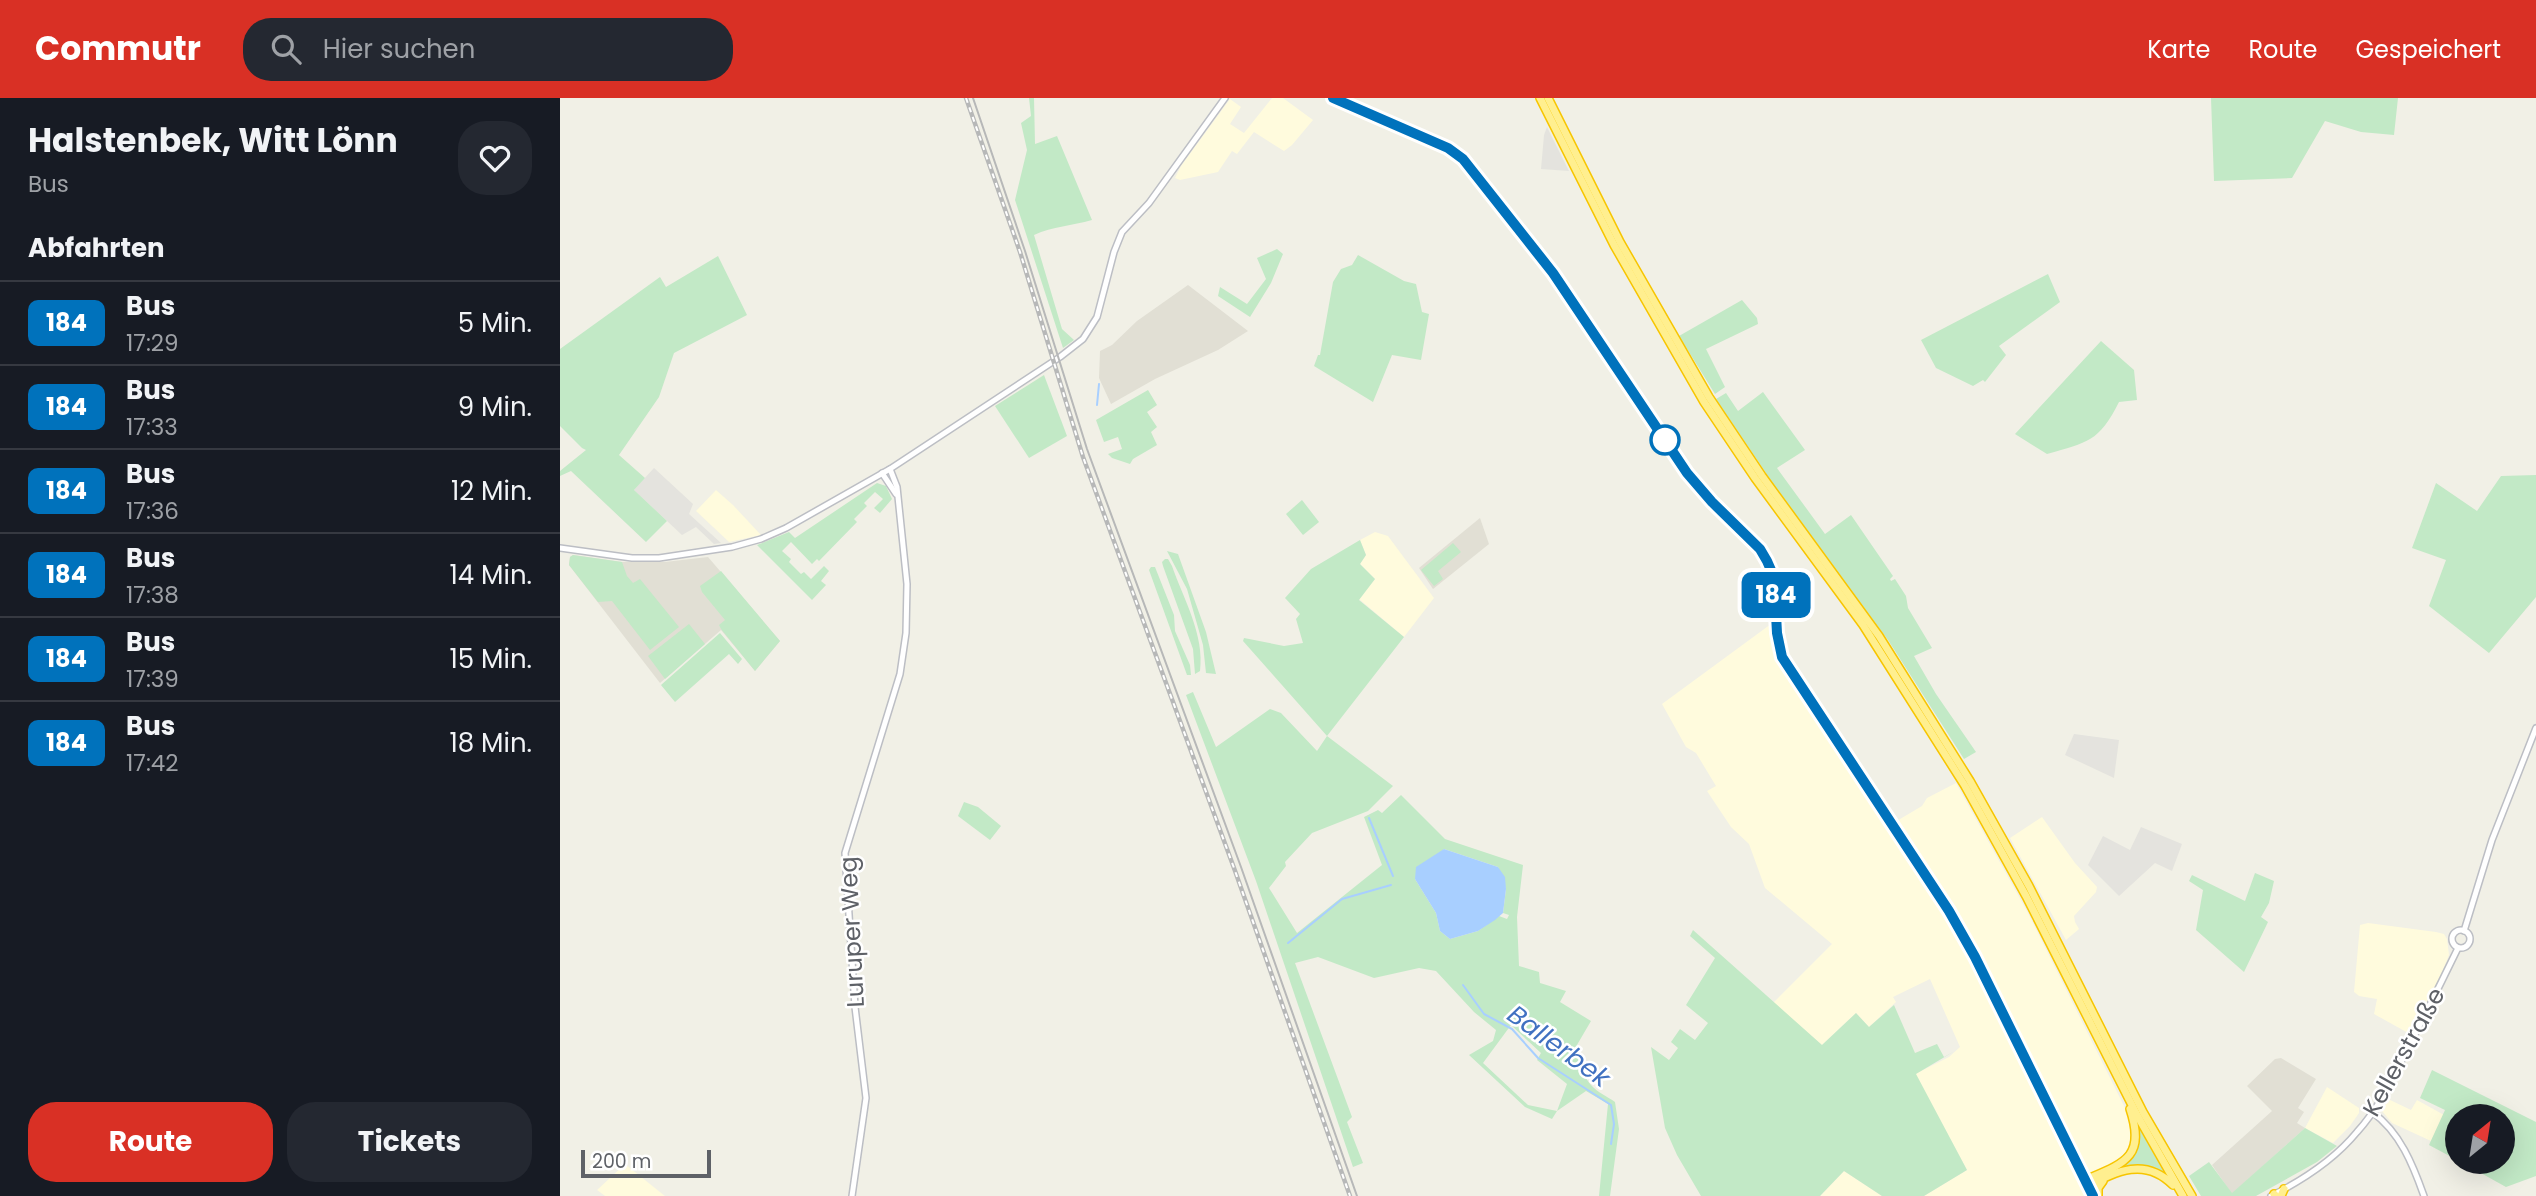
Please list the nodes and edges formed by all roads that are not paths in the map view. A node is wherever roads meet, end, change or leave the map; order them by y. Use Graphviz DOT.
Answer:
graph roads {
  1 [pos="1225,98"];
  2 [pos="1333,98"];
  3 [pos="1540,98"];
  4 [pos="1548,98"];
  5 [pos="890,469"];
  6 [pos="882,473"];
  7 [pos="897,497"];
  8 [pos="560,548"];
  9 [pos="2536,728"];
  10 [pos="2464,931"];
  11 [pos="2458,948"];
  12 [pos="2126,1094"];
  13 [pos="2372,1112"];
  14 [pos="2109,1175"];
  15 [pos="2086,1183"];
  16 [pos="2277,1195"];
  17 [pos="852,1196"];
  18 [pos="2095,1196"];
  19 [pos="2183,1196"];
  20 [pos="2192,1196"];
  21 [pos="2424,1196"];
  1 -- 5 [label="street"];
  2 -- 15 [label="street"];
  3 -- 12 [label="highway"];
  4 -- 20 [label="highway"];
  5 -- 6 [label="street"];
  5 -- 7 [label="street, Luruper Weg"];
  6 -- 7 [label="street"];
  6 -- 8 [label="street"];
  7 -- 17 [label="street, Luruper Weg"];
  9 -- 10 [label="street, Kellerstraße"];
  10 -- 11 [label="street, Kellerstraße"];
  10 -- 11 [label="street, Kellerstraße"];
  11 -- 13 [label="street, Kellerstraße"];
  12 -- 15 [label="highway"];
  12 -- 19 [label="highway"];
  13 -- 16 [label="street, Kellerstraße"];
  13 -- 21 [label="street"];
  14 -- 15 [label="highway"];
  14 -- 18 [label="highway"];
  14 -- 19 [label="highway"];
  15 -- 18 [label="street"];
}
